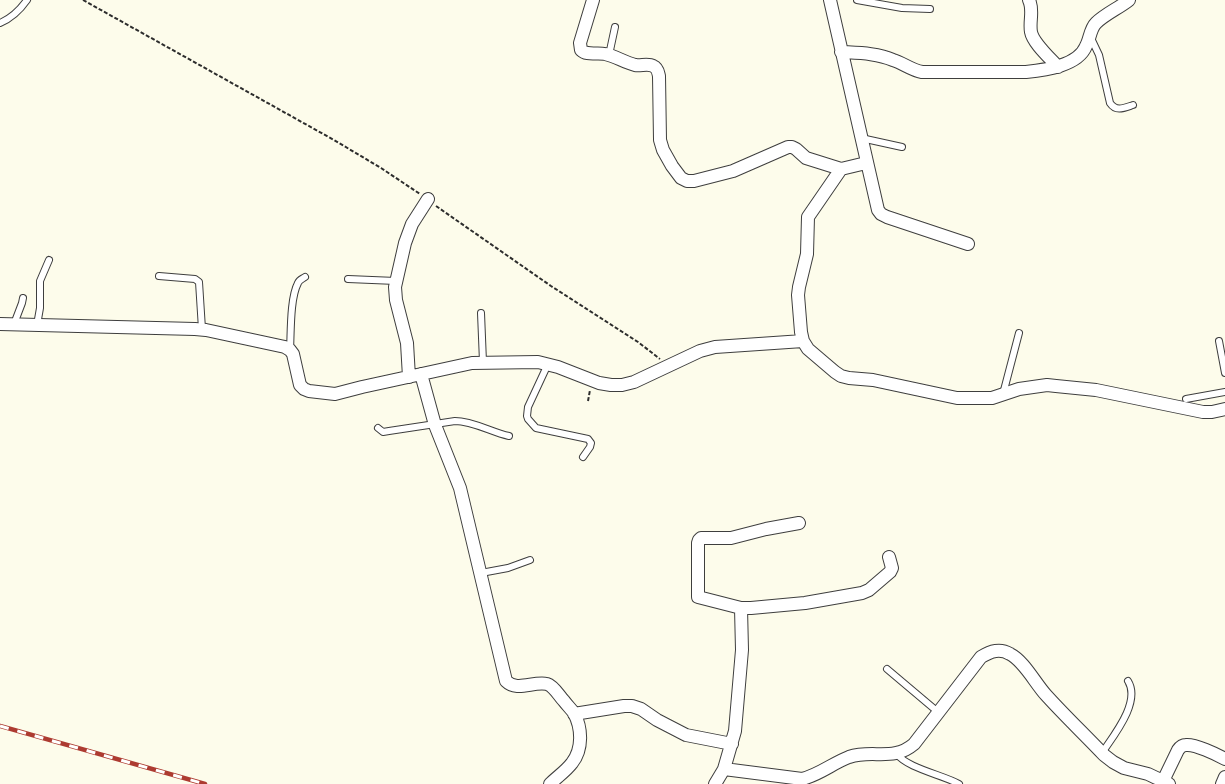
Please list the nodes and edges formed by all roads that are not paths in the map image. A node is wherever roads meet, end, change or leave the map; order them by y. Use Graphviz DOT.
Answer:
graph roads {
  1 [pos="27,0"];
  2 [pos="593,0"];
  3 [pos="830,0"];
  4 [pos="857,0"];
  5 [pos="1029,0"];
  6 [pos="1129,0"];
  7 [pos="930,9"];
  8 [pos="0,23"];
  9 [pos="615,27"];
  10 [pos="1090,36"];
  11 [pos="841,52"];
  12 [pos="609,55"];
  13 [pos="1058,67"];
  14 [pos="1133,105"];
  15 [pos="861,138"];
  16 [pos="902,147"];
  17 [pos="866,163"];
  18 [pos="841,169"];
  19 [pos="428,199"];
  20 [pos="968,244"];
  21 [pos="49,260"];
  22 [pos="159,276"];
  23 [pos="305,277"];
  24 [pos="348,279"];
  25 [pos="396,281"];
  26 [pos="23,298"];
  27 [pos="481,313"];
  28 [pos="0,324"];
  29 [pos="14,324"];
  30 [pos="37,325"];
  31 [pos="202,330"];
  32 [pos="1019,333"];
  33 [pos="803,341"];
  34 [pos="1219,341"];
  35 [pos="290,350"];
  36 [pos="483,362"];
  37 [pos="548,364"];
  38 [pos="1225,373"];
  39 [pos="415,375"];
  40 [pos="1225,392"];
  41 [pos="1003,394"];
  42 [pos="1186,399"];
  43 [pos="1225,410"];
  44 [pos="435,425"];
  45 [pos="378,428"];
  46 [pos="509,436"];
  47 [pos="583,456"];
  48 [pos="799,523"];
  49 [pos="889,557"];
  50 [pos="530,560"];
  51 [pos="481,573"];
  52 [pos="741,608"];
  53 [pos="887,669"];
  54 [pos="1128,681"];
  55 [pos="938,712"];
  56 [pos="574,714"];
  57 [pos="732,744"];
  58 [pos="1102,753"];
  59 [pos="897,754"];
  60 [pos="1225,759"];
  61 [pos="724,769"];
  62 [pos="1225,777"];
  63 [pos="1166,782"];
  64 [pos="550,784"];
  65 [pos="715,784"];
  66 [pos="959,784"];
  67 [pos="1222,784"];
  1 -- 8 [label="lane"];
  2 -- 12 [label="street"];
  3 -- 11 [label="street"];
  4 -- 7 [label="lane"];
  5 -- 13 [label="street"];
  6 -- 10 [label="street"];
  9 -- 12 [label="lane"];
  10 -- 13 [label="street"];
  10 -- 14 [label="lane"];
  11 -- 13 [label="street"];
  11 -- 15 [label="street"];
  12 -- 18 [label="street"];
  15 -- 16 [label="lane"];
  15 -- 17 [label="street"];
  17 -- 18 [label="street"];
  17 -- 20 [label="street"];
  18 -- 33 [label="street"];
  19 -- 25 [label="street"];
  21 -- 30 [label="lane"];
  22 -- 31 [label="lane"];
  23 -- 35 [label="lane"];
  24 -- 25 [label="lane"];
  25 -- 39 [label="street"];
  26 -- 29 [label="lane"];
  27 -- 36 [label="lane"];
  28 -- 29 [label="street"];
  29 -- 30 [label="street"];
  30 -- 31 [label="street"];
  31 -- 35 [label="street"];
  32 -- 41 [label="lane"];
  33 -- 37 [label="street"];
  33 -- 41 [label="street"];
  34 -- 38 [label="lane"];
  35 -- 39 [label="street"];
  36 -- 37 [label="street"];
  36 -- 39 [label="street"];
  37 -- 47 [label="lane"];
  39 -- 44 [label="street"];
  40 -- 42 [label="lane"];
  41 -- 43 [label="street"];
  44 -- 45 [label="lane"];
  44 -- 46 [label="lane"];
  44 -- 51 [label="street"];
  48 -- 52 [label="street"];
  49 -- 52 [label="street"];
  50 -- 51 [label="lane"];
  51 -- 56 [label="street"];
  52 -- 57 [label="street"];
  53 -- 55 [label="lane"];
  54 -- 58 [label="lane"];
  55 -- 58 [label="street"];
  55 -- 59 [label="street"];
  56 -- 57 [label="street"];
  56 -- 64 [label="street"];
  57 -- 61 [label="street"];
  58 -- 63 [label="street"];
  59 -- 61 [label="street"];
  59 -- 66 [label="lane"];
  60 -- 63 [label="street"];
  61 -- 65 [label="street"];
  62 -- 67 [label="street"];
}
